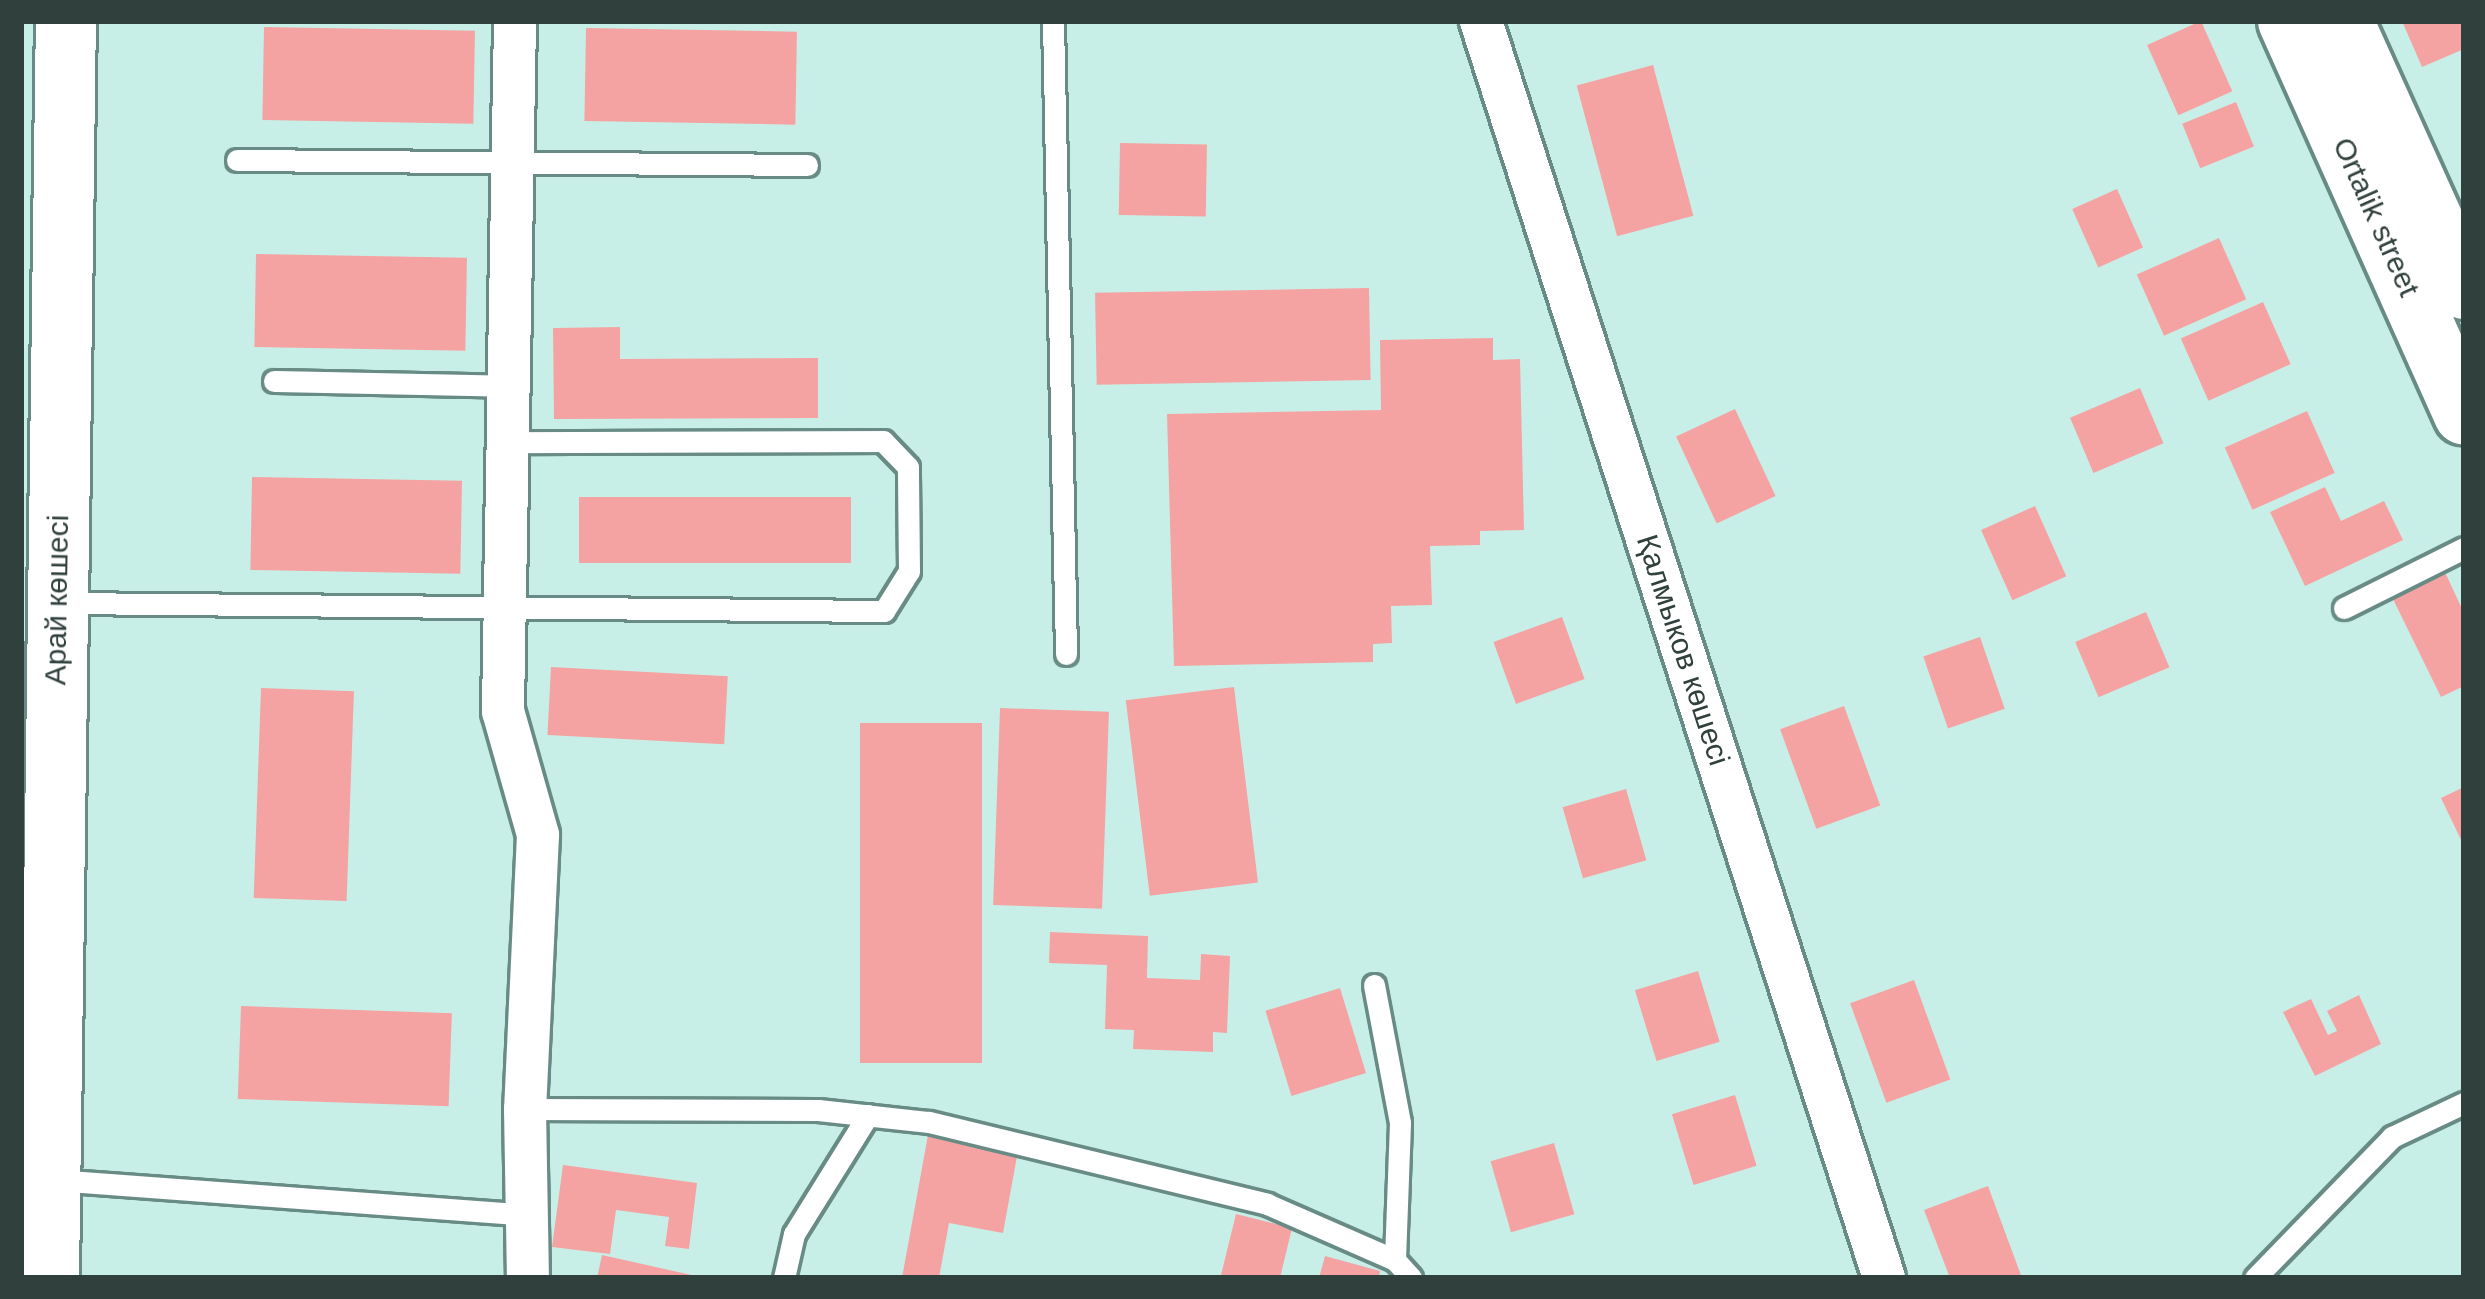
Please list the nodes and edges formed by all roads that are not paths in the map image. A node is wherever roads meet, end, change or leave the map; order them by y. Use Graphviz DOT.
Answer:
graph roads {
  1 [pos="66,21"];
  2 [pos="515,21"];
  3 [pos="1053,21"];
  4 [pos="1481,21"];
  5 [pos="2288,21"];
  6 [pos="2343,21"];
  7 [pos="513,158"];
  8 [pos="237,160"];
  9 [pos="807,165"];
  10 [pos="2464,290"];
  11 [pos="274,381"];
  12 [pos="508,386"];
  13 [pos="2464,414"];
  14 [pos="507,442"];
  15 [pos="2464,548"];
  16 [pos="57,603"];
  17 [pos="2344,608"];
  18 [pos="505,612"];
  19 [pos="1066,654"];
  20 [pos="1374,986"];
  21 [pos="36,1002"];
  22 [pos="2464,1103"];
  23 [pos="525,1109"];
  24 [pos="868,1115"];
  25 [pos="33,1182"];
  26 [pos="527,1215"];
  27 [pos="1395,1260"];
  28 [pos="49,1278"];
  29 [pos="528,1278"];
  30 [pos="784,1278"];
  31 [pos="1411,1278"];
  32 [pos="1884,1278"];
  33 [pos="2255,1278"];
  1 -- 16 [label="street, Арай көшесі"];
  2 -- 7 [label="street"];
  3 -- 19 [label="lane"];
  4 -- 32 [label="street, Қалмыков көшесі"];
  5 -- 13 [label="street, Ortalik street"];
  6 -- 10 [label="street, Ortalik street"];
  7 -- 8 [label="lane"];
  7 -- 9 [label="lane"];
  7 -- 12 [label="street"];
  11 -- 12 [label="lane"];
  12 -- 14 [label="street"];
  14 -- 18 [label="street"];
  14 -- 18 [label="lane"];
  15 -- 17 [label="lane"];
  16 -- 18 [label="lane"];
  16 -- 21 [label="street, Арай көшесі"];
  18 -- 23 [label="street"];
  20 -- 27 [label="lane"];
  21 -- 25 [label="street, Арай көшесі"];
  22 -- 33 [label="lane"];
  23 -- 24 [label="lane"];
  23 -- 26 [label="street"];
  24 -- 27 [label="lane"];
  24 -- 30 [label="lane"];
  25 -- 26 [label="lane"];
  25 -- 28 [label="street, Арай көшесі"];
  26 -- 29 [label="street"];
  27 -- 31 [label="lane"];
}
